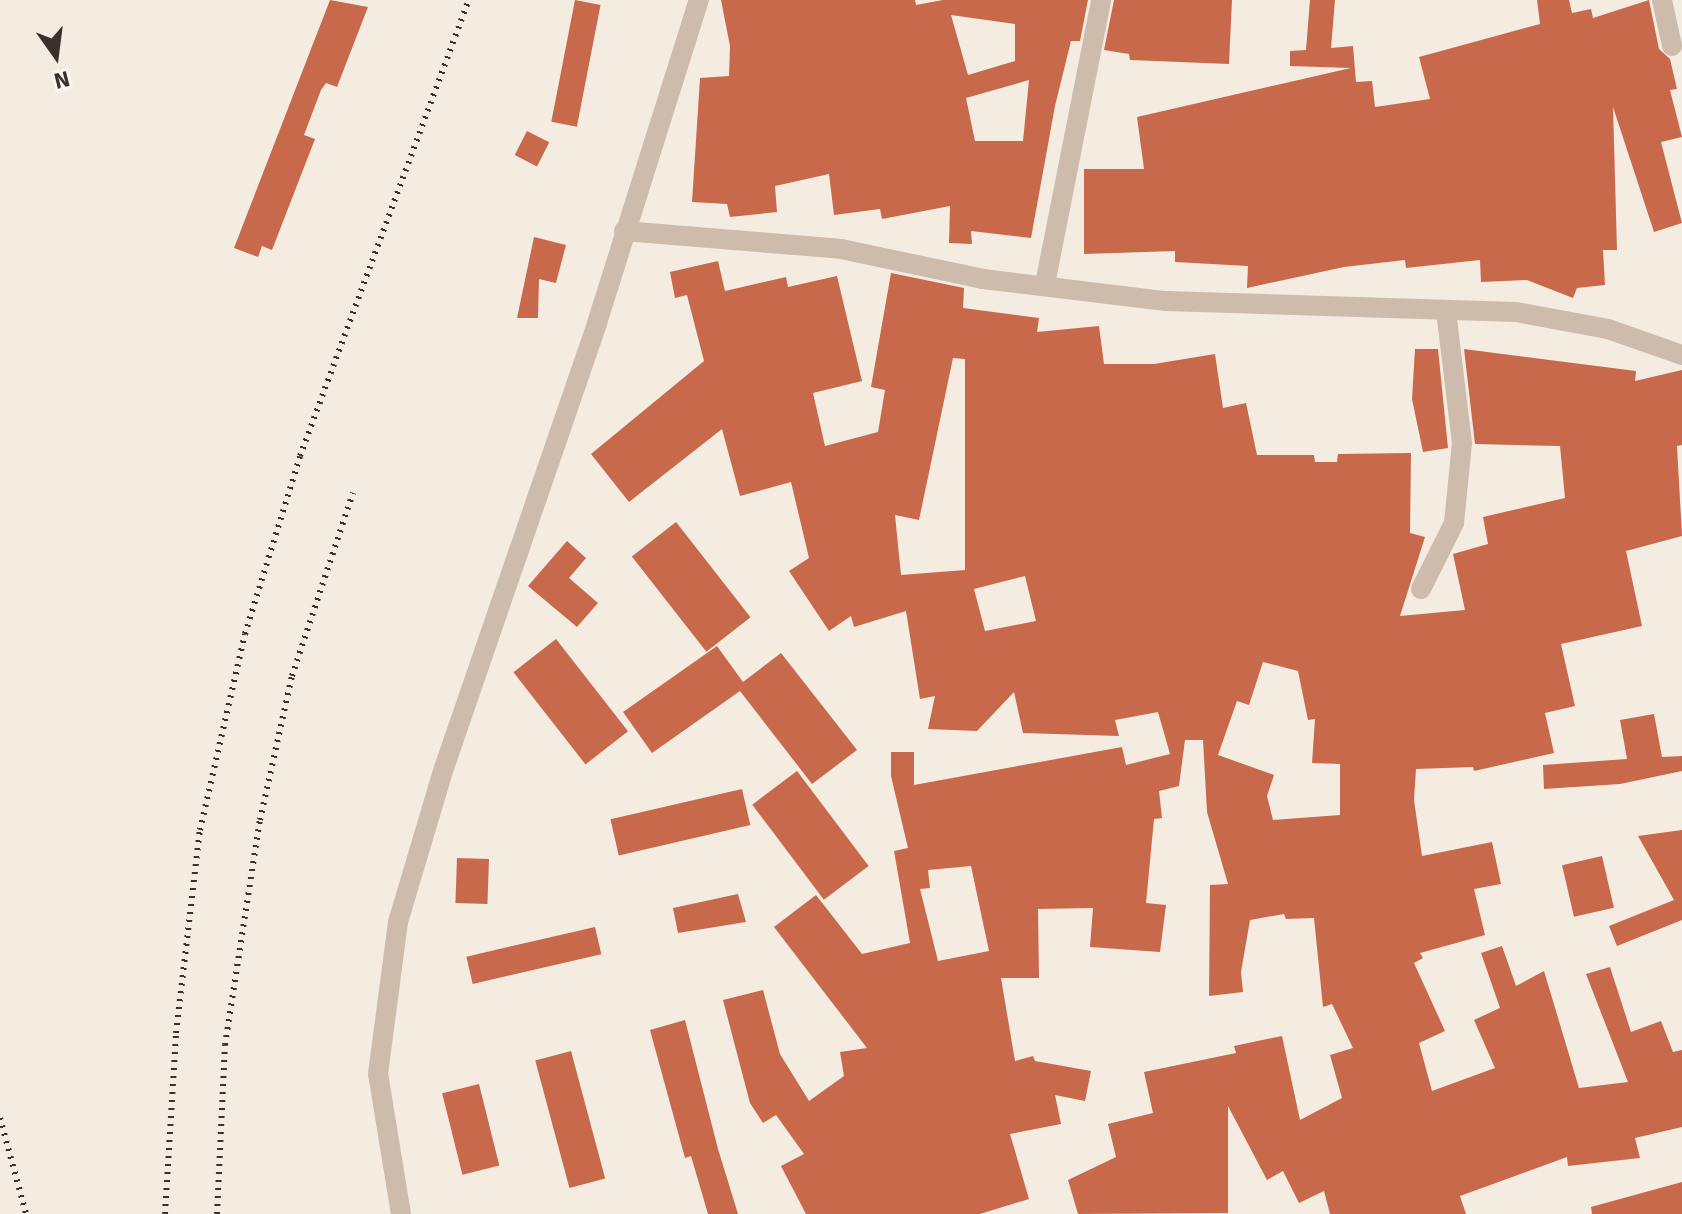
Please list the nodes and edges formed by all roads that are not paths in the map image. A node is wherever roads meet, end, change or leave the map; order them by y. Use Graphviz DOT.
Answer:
graph roads {
  1 [pos="699,0"];
  2 [pos="1101,0"];
  3 [pos="1662,0"];
  4 [pos="1672,46"];
  5 [pos="624,231"];
  6 [pos="1045,284"];
  7 [pos="1446,310"];
  8 [pos="1682,355"];
  9 [pos="1421,589"];
  10 [pos="401,1214"];
  1 -- 5 [label="street"];
  2 -- 6 [label="street"];
  3 -- 4 [label="street"];
  5 -- 6 [label="street"];
  5 -- 10 [label="street"];
  6 -- 7 [label="street"];
  7 -- 8 [label="street"];
  7 -- 9 [label="street"];
}
